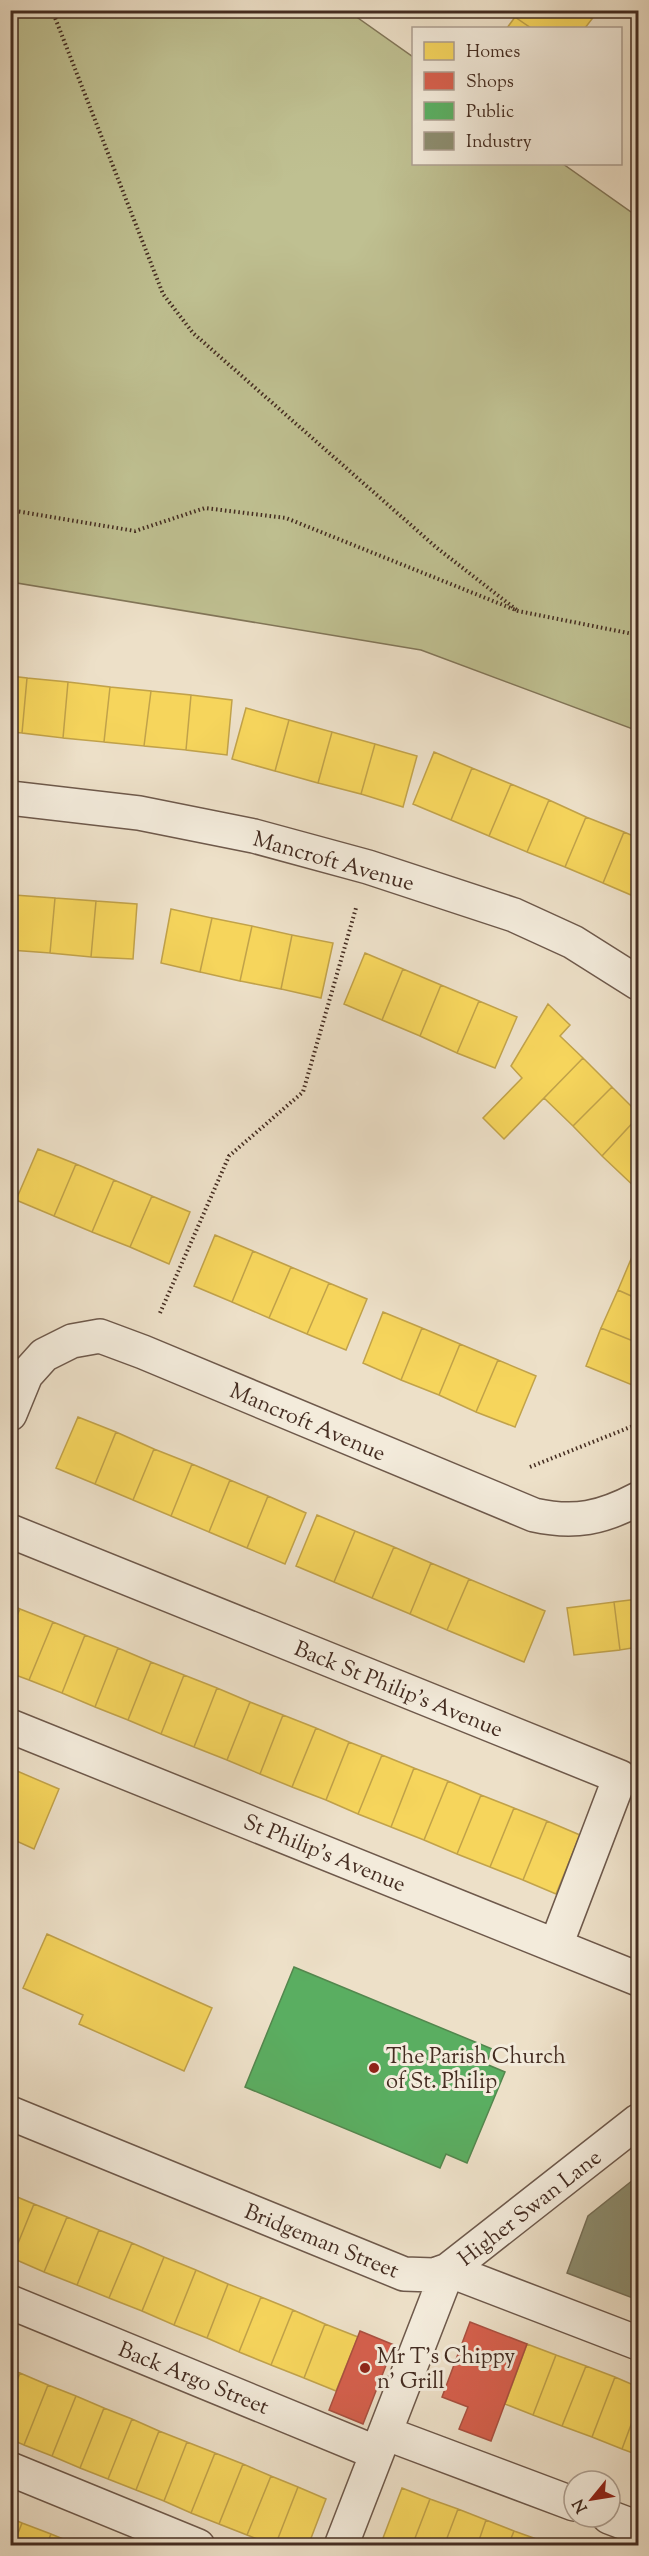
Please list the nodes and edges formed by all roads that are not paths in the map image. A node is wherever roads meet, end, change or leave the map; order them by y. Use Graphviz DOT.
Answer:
graph roads {
  1 [pos="10,798"];
  2 [pos="639,983"];
  3 [pos="10,1414"];
  4 [pos="639,1500"];
  5 [pos="10,1531"];
  6 [pos="10,1726"];
  7 [pos="556,1945"];
  8 [pos="639,1979"];
  9 [pos="10,2112"];
  10 [pos="639,2121"];
  11 [pos="448,2270"];
  12 [pos="10,2302"];
  13 [pos="639,2343"];
  14 [pos="381,2443"];
  15 [pos="10,2469"];
  16 [pos="562,2500"];
  17 [pos="622,2522"];
  18 [pos="639,2528"];
  19 [pos="198,2546"];
  20 [pos="340,2546"];
  1 -- 2 [label="street, Mancroft Avenue"];
  3 -- 4 [label="street, Mancroft Avenue"];
  5 -- 7 [label="street, Back St Philip's Avenue"];
  6 -- 7 [label="street, St Philip's Avenue"];
  7 -- 8 [label="street, St Philip's Avenue"];
  9 -- 11 [label="street, Bridgeman Street"];
  10 -- 11 [label="street, Higher Swan Lane"];
  11 -- 13 [label="street"];
  11 -- 14 [label="street"];
  12 -- 14 [label="street, Back Argo Street"];
  14 -- 16 [label="street, Back Argo Street"];
  14 -- 20 [label="street"];
  15 -- 19 [label="street"];
  17 -- 18 [label="street"];
}
